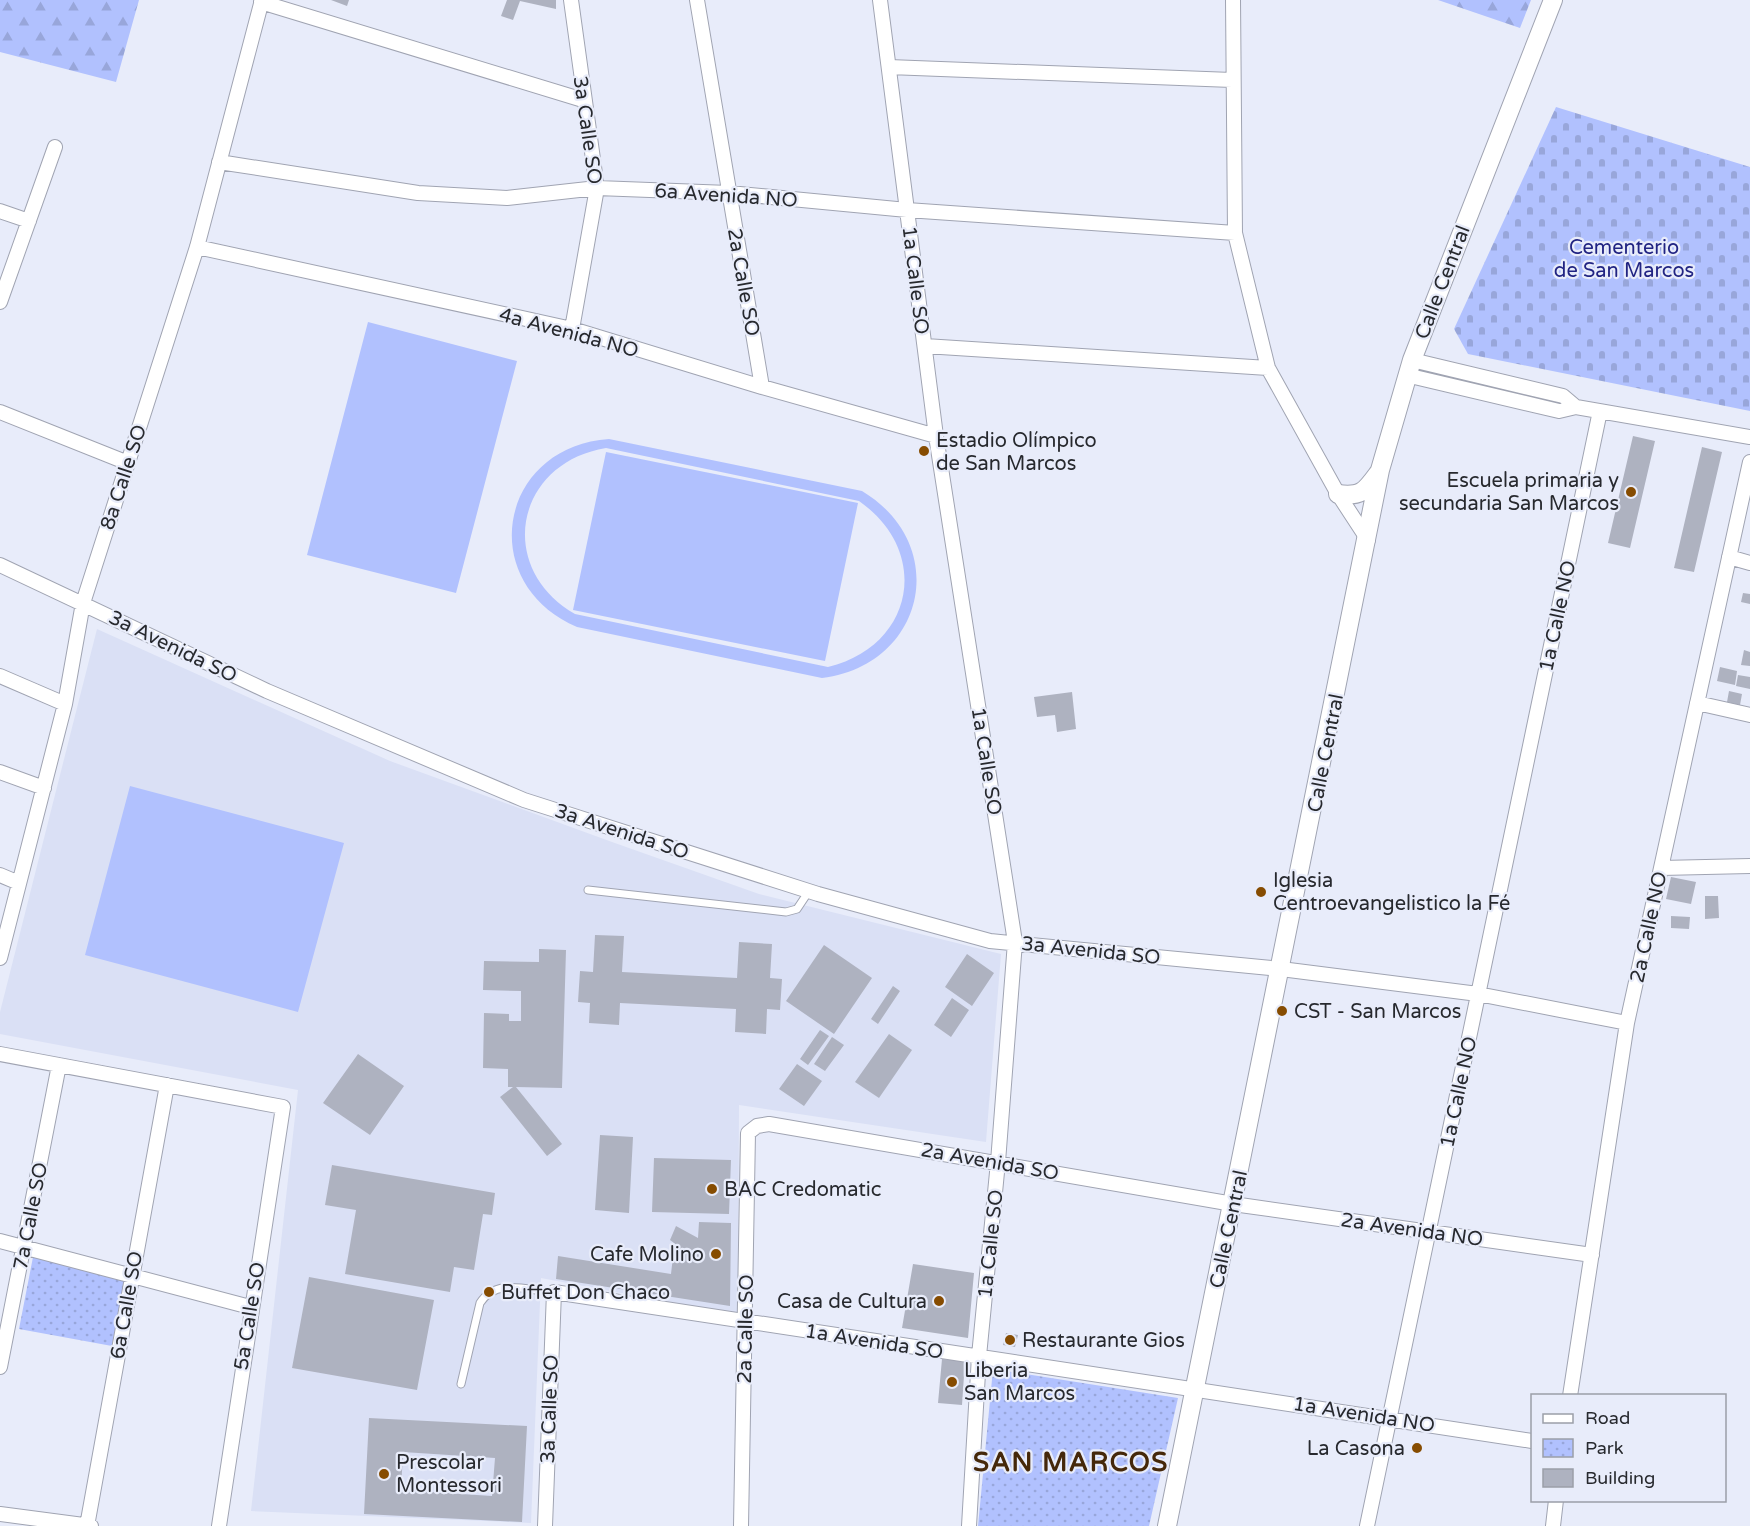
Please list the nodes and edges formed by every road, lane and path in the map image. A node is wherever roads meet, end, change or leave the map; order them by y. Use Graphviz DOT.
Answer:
graph roads {
  1 [pos="571,0"];
  2 [pos="696,0"];
  3 [pos="880,0"];
  4 [pos="1233,0"];
  5 [pos="1553,0"];
  6 [pos="261,1"];
  7 [pos="889,68"];
  8 [pos="1232,81"];
  9 [pos="583,100"];
  10 [pos="55,147"];
  11 [pos="219,162"];
  12 [pos="597,188"];
  13 [pos="729,193"];
  14 [pos="907,210"];
  15 [pos="0,211"];
  16 [pos="28,221"];
  17 [pos="1234,232"];
  18 [pos="197,247"];
  19 [pos="0,302"];
  20 [pos="572,329"];
  21 [pos="925,346"];
  22 [pos="1268,368"];
  23 [pos="1409,368"];
  24 [pos="762,387"];
  25 [pos="1600,411"];
  26 [pos="0,412"];
  27 [pos="936,436"];
  28 [pos="1750,437"];
  29 [pos="1750,462"];
  30 [pos="128,463"];
  31 [pos="1380,470"];
  32 [pos="1338,494"];
  33 [pos="1368,540"];
  34 [pos="1729,557"];
  35 [pos="1750,563"];
  36 [pos="0,565"];
  37 [pos="83,603"];
  38 [pos="0,676"];
  39 [pos="1697,703"];
  40 [pos="65,704"];
  41 [pos="1750,715"];
  42 [pos="0,772"];
  43 [pos="44,788"];
  44 [pos="1750,866"];
  45 [pos="1661,868"];
  46 [pos="0,875"];
  47 [pos="19,883"];
  48 [pos="588,890"];
  49 [pos="809,891"];
  50 [pos="1015,942"];
  51 [pos="0,958"];
  52 [pos="1281,969"];
  53 [pos="1478,994"];
  54 [pos="1627,1023"];
  55 [pos="0,1054"];
  56 [pos="59,1065"];
  57 [pos="167,1085"];
  58 [pos="748,1133"];
  59 [pos="998,1162"];
  60 [pos="1233,1204"];
  61 [pos="1428,1231"];
  62 [pos="0,1241"];
  63 [pos="24,1249"];
  64 [pos="1592,1255"];
  65 [pos="131,1277"];
  66 [pos="554,1292"];
  67 [pos="250,1307"];
  68 [pos="746,1321"];
  69 [pos="978,1356"];
  70 [pos="0,1366"];
  71 [pos="461,1384"];
  72 [pos="1195,1389"];
  73 [pos="1570,1394"];
  74 [pos="1389,1417"];
  75 [pos="1531,1440"];
  76 [pos="1556,1502"];
  77 [pos="0,1514"];
  78 [pos="89,1526"];
  79 [pos="219,1526"];
  80 [pos="545,1526"];
  81 [pos="741,1526"];
  82 [pos="969,1526"];
  83 [pos="1167,1526"];
  84 [pos="1366,1526"];
  85 [pos="1553,1526"];
  1 -- 9 [label="street, 3a Calle SO"];
  2 -- 13 [label="street, 2a Calle SO"];
  3 -- 7 [label="street, 1a Calle SO"];
  4 -- 8 [label="street"];
  5 -- 23 [label="main road, Calle Central"];
  6 -- 9 [label="street"];
  6 -- 11 [label="street, 8a Calle SO"];
  7 -- 8 [label="street"];
  7 -- 14 [label="street, 1a Calle SO"];
  8 -- 17 [label="street"];
  9 -- 12 [label="street, 3a Calle SO"];
  10 -- 16 [label="street"];
  11 -- 12 [label="street, 6a Avenida NO"];
  11 -- 18 [label="street, 8a Calle SO"];
  12 -- 13 [label="street, 6a Avenida NO"];
  12 -- 20 [label="street, 3a Calle SO"];
  13 -- 14 [label="street, 6a Avenida NO"];
  13 -- 24 [label="street, 2a Calle SO"];
  14 -- 17 [label="street, 6a Avenida NO"];
  14 -- 21 [label="street, 1a Calle SO"];
  15 -- 16 [label="street"];
  16 -- 19 [label="street"];
  17 -- 22 [label="street"];
  18 -- 20 [label="street, 4a Avenida NO"];
  18 -- 30 [label="street, 8a Calle SO"];
  20 -- 24 [label="street, 4a Avenida NO"];
  21 -- 22 [label="street"];
  21 -- 27 [label="street, 1a Calle SO"];
  22 -- 32 [label="street"];
  23 -- 25 [label="street"];
  23 -- 31 [label="main road, Calle Central"];
  24 -- 27 [label="street, 4a Avenida NO"];
  25 -- 28 [label="street"];
  25 -- 53 [label="street, 1a Calle NO"];
  26 -- 30 [label="street"];
  27 -- 50 [label="street, 1a Calle SO"];
  29 -- 34 [label="street, 2a Calle NO"];
  30 -- 37 [label="street, 8a Calle SO"];
  31 -- 32 [label="main road"];
  31 -- 33 [label="main road, Calle Central"];
  32 -- 33 [label="street"];
  33 -- 52 [label="main road, Calle Central"];
  34 -- 35 [label="street"];
  34 -- 39 [label="street, 2a Calle NO"];
  36 -- 37 [label="street, 3a Avenida SO"];
  37 -- 40 [label="street, 8a Calle SO"];
  37 -- 49 [label="street, 3a Avenida SO"];
  38 -- 40 [label="street"];
  39 -- 41 [label="street"];
  39 -- 45 [label="street, 2a Calle NO"];
  40 -- 43 [label="street, 8a Calle SO"];
  42 -- 43 [label="street"];
  43 -- 47 [label="street, 8a Calle SO"];
  44 -- 45 [label="street"];
  45 -- 54 [label="street, 2a Calle NO"];
  46 -- 47 [label="street"];
  47 -- 51 [label="street, 8a Calle SO"];
  48 -- 49 [label="lane"];
  49 -- 50 [label="street, 3a Avenida SO"];
  50 -- 52 [label="street, 3a Avenida SO"];
  50 -- 59 [label="street, 1a Calle SO"];
  52 -- 53 [label="street, 3a Avenida SO"];
  52 -- 60 [label="main road, Calle Central"];
  53 -- 54 [label="street, 3a Avenida SO"];
  53 -- 61 [label="street, 1a Calle NO"];
  54 -- 64 [label="street, 2a Calle NO"];
  55 -- 56 [label="street"];
  56 -- 57 [label="street"];
  56 -- 63 [label="street, 7a Calle SO"];
  57 -- 65 [label="street, 6a Calle SO"];
  57 -- 67 [label="street, 5a Calle SO"];
  58 -- 59 [label="street, 2a Avenida SO"];
  58 -- 68 [label="street, 2a Calle SO"];
  59 -- 60 [label="street, 2a Avenida SO"];
  59 -- 69 [label="street, 1a Calle SO"];
  60 -- 61 [label="street, 2a Avenida NO"];
  60 -- 72 [label="main road, Calle Central"];
  61 -- 64 [label="street, 2a Avenida NO"];
  61 -- 74 [label="street, 1a Calle NO"];
  62 -- 63 [label="street"];
  63 -- 65 [label="street"];
  63 -- 70 [label="street, 7a Calle SO"];
  64 -- 73 [label="street, 2a Calle NO"];
  65 -- 67 [label="street"];
  65 -- 78 [label="street, 6a Calle SO"];
  66 -- 68 [label="street, 1a Avenida SO"];
  66 -- 71 [label="lane"];
  66 -- 80 [label="street, 3a Calle SO"];
  67 -- 79 [label="street, 5a Calle SO"];
  68 -- 69 [label="street, 1a Avenida SO"];
  68 -- 81 [label="street, 2a Calle SO"];
  69 -- 72 [label="street, 1a Avenida SO"];
  69 -- 82 [label="street, 1a Calle SO"];
  72 -- 74 [label="street, 1a Avenida NO"];
  72 -- 83 [label="main road, Calle Central"];
  74 -- 75 [label="street, 1a Avenida NO"];
  74 -- 84 [label="street, 1a Calle NO"];
  76 -- 85 [label="street"];
  77 -- 78 [label="street"];
}
